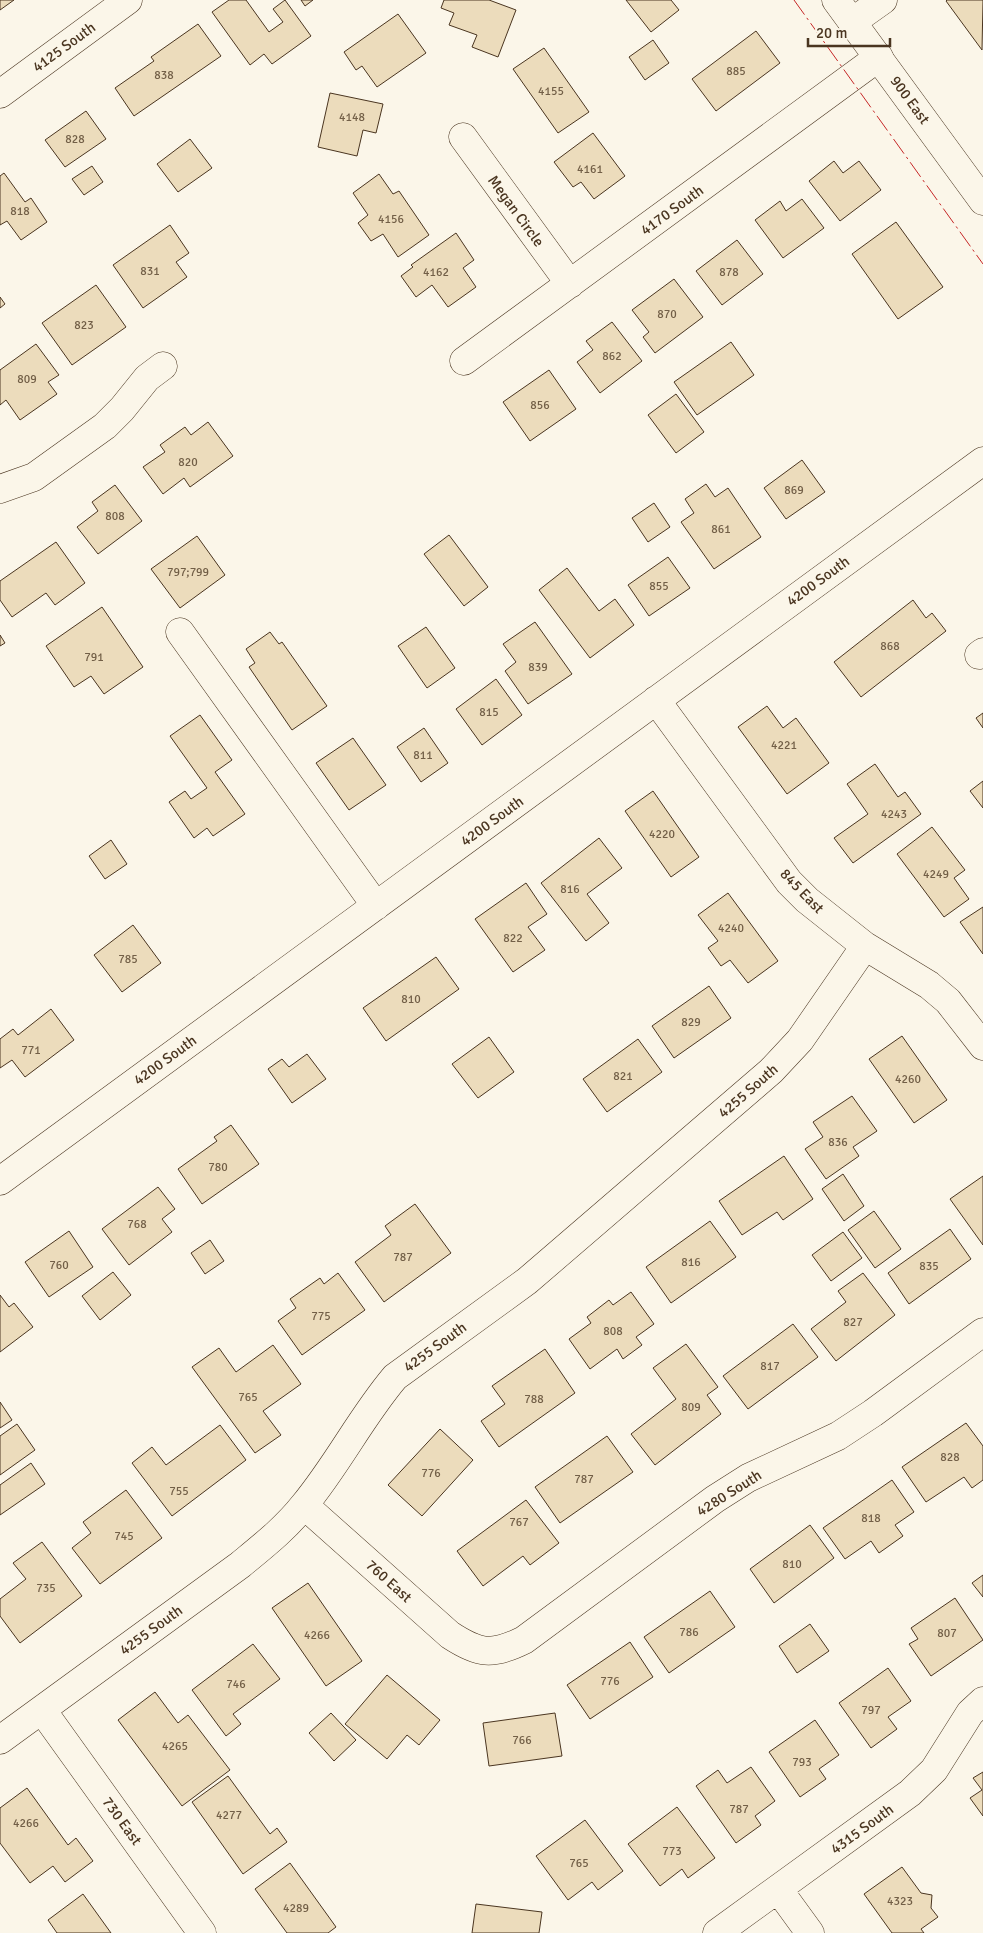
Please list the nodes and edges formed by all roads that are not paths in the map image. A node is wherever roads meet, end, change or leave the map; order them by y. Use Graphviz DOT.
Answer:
graph roads {
  1 [pos="128,0"];
  2 [pos="836,0"];
  3 [pos="883,0"];
  4 [pos="852,22"];
  5 [pos="879,58"];
  6 [pos="0,94"];
  7 [pos="463,137"];
  8 [pos="983,201"];
  9 [pos="570,284"];
  10 [pos="464,362"];
  11 [pos="163,366"];
  12 [pos="983,461"];
  13 [pos="0,489"];
  14 [pos="180,632"];
  15 [pos="656,700"];
  16 [pos="376,906"];
  17 [pos="865,946"];
  18 [pos="983,1046"];
  19 [pos="0,1181"];
  20 [pos="983,1332"];
  21 [pos="304,1505"];
  22 [pos="478,1650"];
  23 [pos="983,1700"];
  24 [pos="42,1710"];
  25 [pos="0,1740"];
  26 [pos="778,1889"];
  27 [pos="202,1933"];
  28 [pos="717,1933"];
  29 [pos="810,1933"];
  1 -- 6 [label="street, 4125 South"];
  2 -- 4 [label="street, 900 East"];
  3 -- 4 [label="street"];
  4 -- 5 [label="street, 900 East"];
  5 -- 8 [label="street, 900 East"];
  5 -- 9 [label="street, 4170 South"];
  7 -- 9 [label="street, Megan Circle"];
  9 -- 10 [label="street, 4170 South"];
  11 -- 13 [label="street"];
  12 -- 15 [label="street, 4200 South"];
  14 -- 16 [label="street"];
  15 -- 16 [label="street, 4200 South"];
  15 -- 17 [label="street, 845 East"];
  16 -- 19 [label="street, 4200 South"];
  17 -- 18 [label="street, 845 East"];
  17 -- 21 [label="street, 4255 South"];
  20 -- 22 [label="street, 4280 South"];
  21 -- 22 [label="street, 760 East"];
  21 -- 24 [label="street, 4255 South"];
  23 -- 26 [label="street, 4315 South"];
  24 -- 25 [label="street, 4255 South"];
  24 -- 27 [label="street, 730 East"];
  26 -- 28 [label="street, 4315 South"];
  26 -- 29 [label="street"];
}
